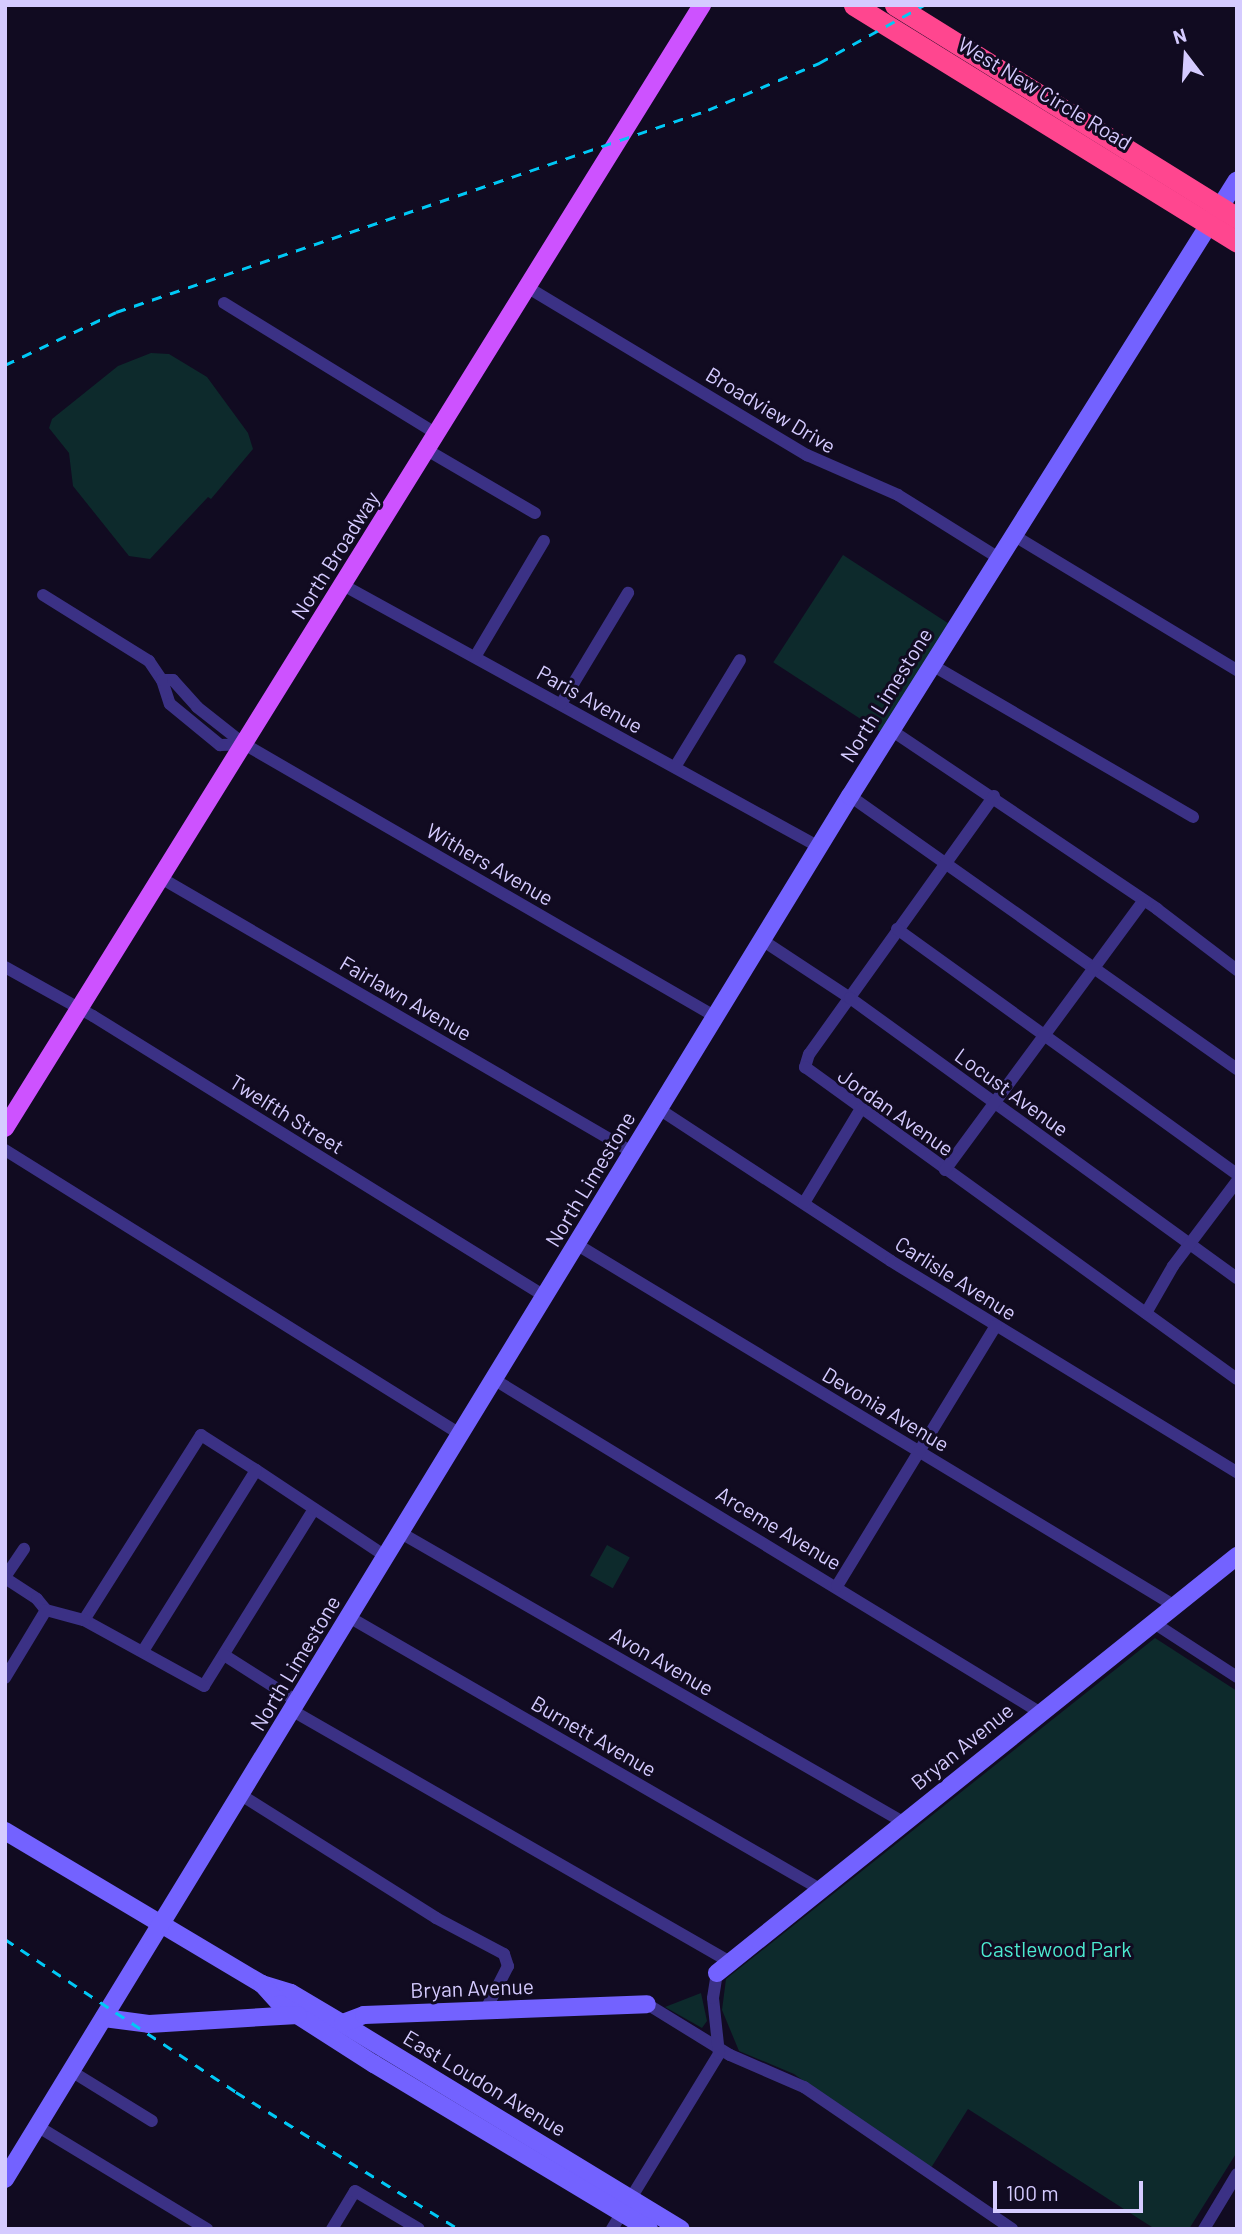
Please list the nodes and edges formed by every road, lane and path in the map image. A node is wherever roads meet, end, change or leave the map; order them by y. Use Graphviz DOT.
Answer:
graph roads {
  1 [pos="702,5"];
  2 [pos="854,5"];
  3 [pos="895,5"];
  4 [pos="1237,180"];
  5 [pos="1222,216"];
  6 [pos="1237,242"];
  7 [pos="527,287"];
  8 [pos="224,303"];
  9 [pos="437,434"];
  10 [pos="427,450"];
  11 [pos="536,513"];
  12 [pos="1013,535"];
  13 [pos="544,541"];
  14 [pos="999,558"];
  15 [pos="343,585"];
  16 [pos="628,593"];
  17 [pos="43,595"];
  18 [pos="475,657"];
  19 [pos="740,660"];
  20 [pos="1234,663"];
  21 [pos="932,665"];
  22 [pos="561,705"];
  23 [pos="891,730"];
  24 [pos="244,744"];
  25 [pos="675,767"];
  26 [pos="850,796"];
  27 [pos="994,796"];
  28 [pos="1194,817"];
  29 [pos="819,847"];
  30 [pos="947,864"];
  31 [pos="161,878"];
  32 [pos="1143,901"];
  33 [pos="897,929"];
  34 [pos="762,940"];
  35 [pos="5,967"];
  36 [pos="1095,968"];
  37 [pos="1237,970"];
  38 [pos="850,998"];
  39 [pos="78,1010"];
  40 [pos="716,1017"];
  41 [pos="1044,1035"];
  42 [pos="1237,1069"];
  43 [pos="993,1101"];
  44 [pos="659,1109"];
  45 [pos="860,1110"];
  46 [pos="5,1128"];
  47 [pos="5,1150"];
  48 [pos="632,1152"];
  49 [pos="945,1170"];
  50 [pos="1237,1174"];
  51 [pos="1237,1181"];
  52 [pos="804,1203"];
  53 [pos="576,1244"];
  54 [pos="1188,1245"];
  55 [pos="1237,1278"];
  56 [pos="546,1297"];
  57 [pos="1146,1313"];
  58 [pos="996,1326"];
  59 [pos="1237,1379"];
  60 [pos="495,1380"];
  61 [pos="460,1434"];
  62 [pos="921,1452"];
  63 [pos="256,1470"];
  64 [pos="1237,1472"];
  65 [pos="314,1509"];
  66 [pos="401,1533"];
  67 [pos="24,1549"];
  68 [pos="1237,1556"];
  69 [pos="387,1557"];
  70 [pos="5,1577"];
  71 [pos="837,1586"];
  72 [pos="1175,1606"];
  73 [pos="46,1610"];
  74 [pos="349,1617"];
  75 [pos="84,1620"];
  76 [pos="1154,1623"];
  77 [pos="143,1651"];
  78 [pos="224,1655"];
  79 [pos="1237,1677"];
  80 [pos="5,1678"];
  81 [pos="295,1706"];
  82 [pos="1041,1713"];
  83 [pos="241,1795"];
  84 [pos="903,1822"];
  85 [pos="5,1831"];
  86 [pos="820,1889"];
  87 [pos="162,1925"];
  88 [pos="723,1968"];
  89 [pos="262,1984"];
  90 [pos="647,2004"];
  91 [pos="485,2011"];
  92 [pos="299,2015"];
  93 [pos="104,2018"];
  94 [pos="342,2023"];
  95 [pos="720,2048"];
  96 [pos="71,2071"];
  97 [pos="476,2115"];
  98 [pos="152,2121"];
  99 [pos="37,2126"];
  100 [pos="1237,2174"];
  101 [pos="5,2179"];
  102 [pos="627,2206"];
  103 [pos="207,2229"];
  104 [pos="332,2229"];
  105 [pos="419,2229"];
  106 [pos="612,2229"];
  107 [pos="649,2229"];
  108 [pos="681,2229"];
  109 [pos="1012,2229"];
  110 [pos="1204,2229"];
  1 -- 7 [label="main road, North Broadway"];
  2 -- 5 [label="highway, West New Circle Road"];
  3 -- 5 [label="highway, West New Circle Road"];
  4 -- 5 [label="street, North Limestone"];
  5 -- 6 [label="highway"];
  5 -- 12 [label="street, North Limestone"];
  7 -- 9 [label="main road, North Broadway"];
  7 -- 14 [label="street, Broadview Drive"];
  8 -- 9 [label="street"];
  9 -- 10 [label="main road, North Broadway"];
  10 -- 11 [label="street"];
  10 -- 15 [label="main road, North Broadway"];
  12 -- 14 [label="street, North Limestone"];
  12 -- 20 [label="street"];
  13 -- 18 [label="street"];
  14 -- 21 [label="street, North Limestone"];
  15 -- 18 [label="street, Paris Avenue"];
  15 -- 24 [label="main road, North Broadway"];
  16 -- 22 [label="street"];
  17 -- 24 [label="street, Withers Avenue"];
  18 -- 22 [label="street, Paris Avenue"];
  19 -- 25 [label="street"];
  21 -- 23 [label="street, North Limestone"];
  21 -- 28 [label="street"];
  22 -- 25 [label="street, Paris Avenue"];
  23 -- 26 [label="street, North Limestone"];
  23 -- 27 [label="street"];
  24 -- 31 [label="main road, North Broadway"];
  24 -- 40 [label="street, Withers Avenue"];
  25 -- 29 [label="street, Paris Avenue"];
  26 -- 29 [label="street, North Limestone"];
  26 -- 30 [label="street"];
  27 -- 30 [label="street, Jordan Avenue"];
  27 -- 32 [label="street"];
  29 -- 34 [label="street, North Limestone"];
  30 -- 33 [label="street, Jordan Avenue"];
  30 -- 36 [label="street"];
  31 -- 39 [label="main road, North Broadway"];
  31 -- 48 [label="street, Fairlawn Avenue"];
  32 -- 36 [label="street"];
  32 -- 37 [label="street"];
  33 -- 38 [label="street, Jordan Avenue"];
  33 -- 41 [label="street"];
  34 -- 38 [label="street, Locust Avenue"];
  34 -- 40 [label="street, North Limestone"];
  35 -- 39 [label="street, Twelfth Street"];
  36 -- 41 [label="street"];
  36 -- 42 [label="street"];
  38 -- 43 [label="street, Locust Avenue"];
  38 -- 45 [label="street, Jordan Avenue"];
  39 -- 46 [label="main road, North Broadway"];
  39 -- 56 [label="street, Twelfth Street"];
  40 -- 44 [label="street, North Limestone"];
  41 -- 43 [label="street"];
  41 -- 50 [label="street"];
  43 -- 49 [label="street"];
  43 -- 54 [label="street, Locust Avenue"];
  44 -- 48 [label="street, North Limestone"];
  44 -- 52 [label="street, Carlisle Avenue"];
  45 -- 49 [label="street, Jordan Avenue"];
  45 -- 52 [label="street"];
  47 -- 61 [label="street"];
  48 -- 53 [label="street, North Limestone"];
  49 -- 57 [label="street, Jordan Avenue"];
  51 -- 54 [label="street"];
  52 -- 58 [label="street, Carlisle Avenue"];
  53 -- 56 [label="street, North Limestone"];
  53 -- 62 [label="street, Devonia Avenue"];
  54 -- 55 [label="street, Locust Avenue"];
  54 -- 57 [label="street"];
  56 -- 60 [label="street, North Limestone"];
  57 -- 59 [label="street, Jordan Avenue"];
  58 -- 62 [label="street"];
  58 -- 64 [label="street, Carlisle Avenue"];
  60 -- 61 [label="street, North Limestone"];
  60 -- 71 [label="street, Arceme Avenue"];
  61 -- 66 [label="street, North Limestone"];
  62 -- 71 [label="street"];
  62 -- 72 [label="street, Devonia Avenue"];
  63 -- 65 [label="street"];
  63 -- 75 [label="street"];
  63 -- 77 [label="street"];
  65 -- 69 [label="street"];
  65 -- 78 [label="street"];
  66 -- 69 [label="street, North Limestone"];
  66 -- 84 [label="street, Avon Avenue"];
  67 -- 70 [label="street"];
  68 -- 72 [label="street, Bryan Avenue"];
  69 -- 74 [label="street, North Limestone"];
  70 -- 73 [label="street"];
  71 -- 82 [label="street, Arceme Avenue"];
  72 -- 76 [label="street, Bryan Avenue"];
  73 -- 75 [label="street"];
  73 -- 80 [label="street"];
  74 -- 81 [label="street, North Limestone"];
  74 -- 86 [label="street, Burnett Avenue"];
  75 -- 77 [label="street"];
  76 -- 79 [label="street"];
  76 -- 82 [label="street, Bryan Avenue"];
  77 -- 78 [label="street"];
  78 -- 81 [label="street"];
  81 -- 83 [label="street, North Limestone"];
  81 -- 88 [label="street"];
  82 -- 84 [label="street, Bryan Avenue"];
  83 -- 87 [label="street, North Limestone"];
  83 -- 91 [label="street"];
  84 -- 86 [label="street, Bryan Avenue"];
  85 -- 87 [label="street, East Loudon Avenue"];
  86 -- 88 [label="street, Bryan Avenue"];
  87 -- 89 [label="street, East Loudon Avenue"];
  87 -- 93 [label="street, North Limestone"];
  88 -- 95 [label="street"];
  89 -- 92 [label="street, East Loudon Avenue"];
  89 -- 94 [label="street, East Loudon Avenue"];
  90 -- 91 [label="street, Bryan Avenue"];
  90 -- 95 [label="street"];
  91 -- 94 [label="street, Bryan Avenue"];
  92 -- 93 [label="street"];
  92 -- 97 [label="street, East Loudon Avenue"];
  93 -- 96 [label="street, North Limestone"];
  94 -- 97 [label="street, East Loudon Avenue"];
  95 -- 102 [label="street"];
  95 -- 109 [label="street"];
  96 -- 98 [label="street"];
  96 -- 99 [label="street, North Limestone"];
  97 -- 102 [label="street, East Loudon Avenue"];
  99 -- 101 [label="street, North Limestone"];
  99 -- 103 [label="street"];
  100 -- 110 [label="street"];
  102 -- 106 [label="street"];
  102 -- 107 [label="street, East Loudon Avenue"];
  102 -- 108 [label="street, East Loudon Avenue"];
  104 -- 105 [label="street"];
}
